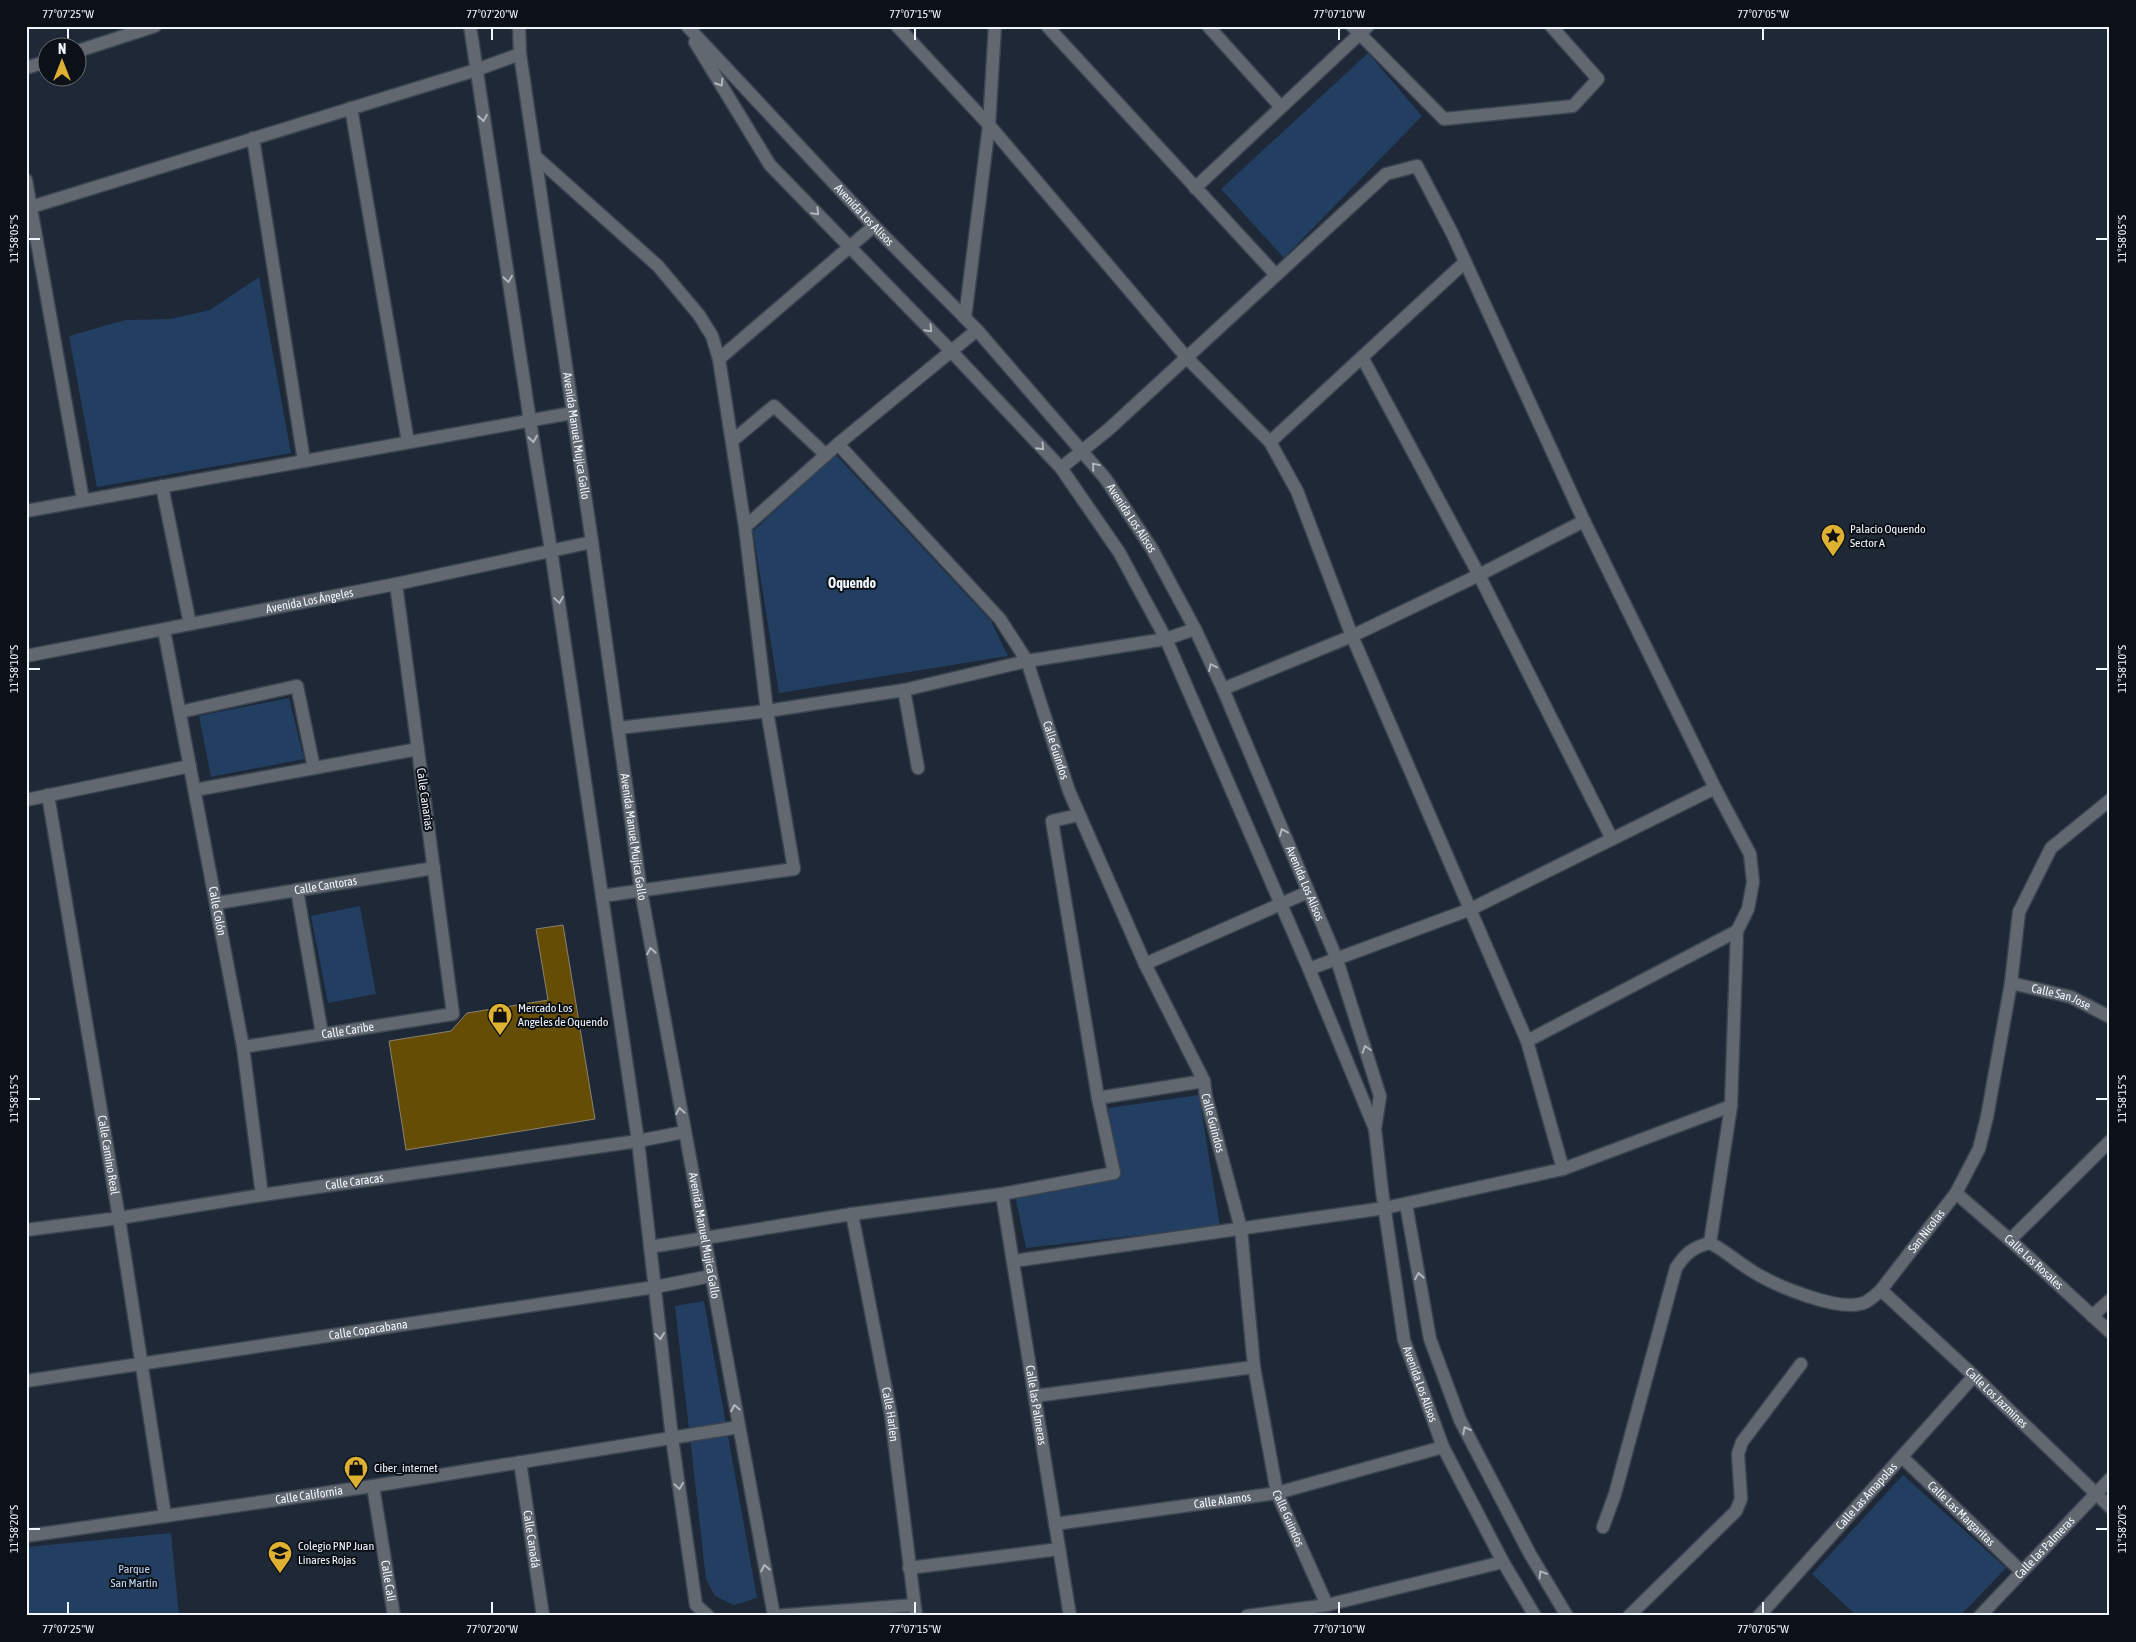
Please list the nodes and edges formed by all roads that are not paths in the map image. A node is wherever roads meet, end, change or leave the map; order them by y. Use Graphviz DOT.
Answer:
graph roads {
  1 [pos="154,26"];
  2 [pos="470,26"];
  3 [pos="519,26"];
  4 [pos="686,26"];
  5 [pos="897,26"];
  6 [pos="995,26"];
  7 [pos="1047,26"];
  8 [pos="1208,26"];
  9 [pos="1551,26"];
  10 [pos="1360,29"];
  11 [pos="88,48"];
  12 [pos="520,54"];
  13 [pos="38,64"];
  14 [pos="26,68"];
  15 [pos="476,70"];
  16 [pos="1281,107"];
  17 [pos="351,108"];
  18 [pos="989,125"];
  19 [pos="253,138"];
  20 [pos="535,156"];
  21 [pos="26,180"];
  22 [pos="1195,188"];
  23 [pos="31,207"];
  24 [pos="874,226"];
  25 [pos="850,247"];
  26 [pos="1465,262"];
  27 [pos="1276,275"];
  28 [pos="965,318"];
  29 [pos="977,330"];
  30 [pos="952,352"];
  31 [pos="1362,357"];
  32 [pos="1187,358"];
  33 [pos="719,359"];
  34 [pos="572,412"];
  35 [pos="530,421"];
  36 [pos="732,441"];
  37 [pos="408,442"];
  38 [pos="1270,442"];
  39 [pos="838,444"];
  40 [pos="1082,450"];
  41 [pos="826,455"];
  42 [pos="304,461"];
  43 [pos="1061,468"];
  44 [pos="162,486"];
  45 [pos="83,500"];
  46 [pos="26,510"];
  47 [pos="1584,521"];
  48 [pos="745,528"];
  49 [pos="592,542"];
  50 [pos="551,550"];
  51 [pos="1478,575"];
  52 [pos="396,584"];
  53 [pos="190,624"];
  54 [pos="1195,629"];
  55 [pos="164,630"];
  56 [pos="1352,636"];
  57 [pos="1166,639"];
  58 [pos="26,656"];
  59 [pos="1027,661"];
  60 [pos="1223,689"];
  61 [pos="904,690"];
  62 [pos="767,711"];
  63 [pos="180,712"];
  64 [pos="618,728"];
  65 [pos="418,749"];
  66 [pos="190,766"];
  67 [pos="314,768"];
  68 [pos="918,768"];
  69 [pos="1715,788"];
  70 [pos="195,790"];
  71 [pos="48,795"];
  72 [pos="26,800"];
  73 [pos="2110,800"];
  74 [pos="1079,815"];
  75 [pos="1612,839"];
  76 [pos="434,868"];
  77 [pos="297,890"];
  78 [pos="641,890"];
  79 [pos="1308,892"];
  80 [pos="602,896"];
  81 [pos="217,903"];
  82 [pos="1281,904"];
  83 [pos="1471,909"];
  84 [pos="1737,931"];
  85 [pos="1336,957"];
  86 [pos="1145,964"];
  87 [pos="1309,969"];
  88 [pos="2011,983"];
  89 [pos="453,1014"];
  90 [pos="2110,1017"];
  91 [pos="322,1034"];
  92 [pos="1527,1041"];
  93 [pos="243,1047"];
  94 [pos="1204,1081"];
  95 [pos="1098,1098"];
  96 [pos="1731,1106"];
  97 [pos="1375,1129"];
  98 [pos="684,1132"];
  99 [pos="2110,1141"];
  100 [pos="638,1142"];
  101 [pos="1563,1169"];
  102 [pos="1956,1193"];
  103 [pos="1002,1194"];
  104 [pos="262,1195"];
  105 [pos="1406,1204"];
  106 [pos="1385,1208"];
  107 [pos="852,1214"];
  108 [pos="119,1218"];
  109 [pos="1241,1229"];
  110 [pos="26,1230"];
  111 [pos="703,1238"];
  112 [pos="2010,1240"];
  113 [pos="1710,1243"];
  114 [pos="650,1247"];
  115 [pos="1013,1261"];
  116 [pos="710,1276"];
  117 [pos="655,1287"];
  118 [pos="1882,1290"];
  119 [pos="2110,1300"];
  120 [pos="2092,1316"];
  121 [pos="2110,1332"];
  122 [pos="140,1364"];
  123 [pos="1801,1364"];
  124 [pos="1254,1367"];
  125 [pos="1974,1376"];
  126 [pos="26,1381"];
  127 [pos="1035,1396"];
  128 [pos="739,1427"];
  129 [pos="672,1438"];
  130 [pos="1444,1447"];
  131 [pos="1902,1457"];
  132 [pos="520,1462"];
  133 [pos="2110,1479"];
  134 [pos="373,1486"];
  135 [pos="1277,1493"];
  136 [pos="2096,1494"];
  137 [pos="2110,1507"];
  138 [pos="165,1516"];
  139 [pos="1056,1524"];
  140 [pos="1603,1527"];
  141 [pos="26,1536"];
  142 [pos="1060,1548"];
  143 [pos="1503,1562"];
  144 [pos="909,1568"];
  145 [pos="2021,1571"];
  146 [pos="1327,1605"];
  147 [pos="915,1610"];
  148 [pos="1266,1614"];
  149 [pos="394,1616"];
  150 [pos="543,1616"];
  151 [pos="708,1616"];
  152 [pos="774,1616"];
  153 [pos="1070,1616"];
  154 [pos="1247,1616"];
  155 [pos="1535,1616"];
  156 [pos="1567,1616"];
  157 [pos="1629,1616"];
  158 [pos="1759,1616"];
  159 [pos="1980,1616"];
  1 -- 11 [label="street"];
  2 -- 15 [label="street"];
  3 -- 12 [label="street, Avenida Manuel Mujica Gallo"];
  4 -- 24 [label="street, Avenida Los Alisos"];
  4 -- 25 [label="street, Avenida Los Alisos, one-way"];
  5 -- 18 [label="street"];
  6 -- 18 [label="street"];
  7 -- 22 [label="street"];
  8 -- 16 [label="street"];
  9 -- 10 [label="street"];
  10 -- 16 [label="street"];
  12 -- 15 [label="street"];
  12 -- 20 [label="street, Avenida Manuel Mujica Gallo"];
  13 -- 14 [label="street"];
  15 -- 17 [label="street"];
  15 -- 35 [label="street, one-way"];
  16 -- 22 [label="street"];
  17 -- 19 [label="street"];
  17 -- 37 [label="street"];
  18 -- 28 [label="street"];
  18 -- 32 [label="street"];
  19 -- 23 [label="street"];
  19 -- 42 [label="street"];
  20 -- 33 [label="street"];
  20 -- 34 [label="street, Avenida Manuel Mujica Gallo"];
  21 -- 23 [label="street"];
  22 -- 27 [label="street"];
  23 -- 45 [label="street"];
  24 -- 25 [label="street"];
  24 -- 28 [label="street, Avenida Los Alisos"];
  25 -- 30 [label="street, Avenida Los Alisos, one-way"];
  25 -- 33 [label="street"];
  26 -- 27 [label="street"];
  26 -- 31 [label="street"];
  26 -- 47 [label="street"];
  27 -- 32 [label="street"];
  28 -- 29 [label="street, Avenida Los Alisos"];
  29 -- 30 [label="street"];
  29 -- 40 [label="street, Avenida Los Alisos"];
  30 -- 39 [label="street"];
  30 -- 43 [label="street, Avenida Los Alisos, one-way"];
  31 -- 38 [label="street"];
  31 -- 51 [label="street"];
  32 -- 38 [label="street"];
  32 -- 40 [label="street"];
  33 -- 36 [label="street"];
  34 -- 35 [label="street"];
  34 -- 49 [label="street, Avenida Manuel Mujica Gallo"];
  35 -- 37 [label="street"];
  35 -- 50 [label="street, one-way"];
  36 -- 41 [label="street"];
  36 -- 48 [label="street"];
  37 -- 42 [label="street"];
  38 -- 56 [label="street"];
  39 -- 41 [label="street"];
  39 -- 59 [label="street, Calle Guindos"];
  40 -- 43 [label="street"];
  54 -- 40 [label="street, Avenida Los Alisos, one-way"];
  41 -- 48 [label="street"];
  42 -- 44 [label="street"];
  43 -- 57 [label="street, Avenida Los Alisos"];
  44 -- 45 [label="street"];
  44 -- 53 [label="street"];
  45 -- 46 [label="street"];
  47 -- 51 [label="street"];
  47 -- 69 [label="street"];
  48 -- 62 [label="street"];
  49 -- 50 [label="street, Avenida Los Ángeles"];
  49 -- 64 [label="street, Avenida Manuel Mujica Gallo"];
  50 -- 52 [label="street, Avenida Los Ángeles"];
  50 -- 80 [label="street, one-way"];
  51 -- 56 [label="street"];
  51 -- 75 [label="street"];
  52 -- 53 [label="street, Avenida Los Ángeles"];
  52 -- 65 [label="street, Calle Canarias"];
  53 -- 55 [label="street, Avenida Los Ángeles"];
  54 -- 57 [label="street"];
  60 -- 54 [label="street, Avenida Los Alisos, one-way"];
  55 -- 58 [label="street, Avenida Los Ángeles"];
  55 -- 63 [label="street, Calle Colón"];
  56 -- 60 [label="street"];
  56 -- 83 [label="street"];
  57 -- 59 [label="street"];
  57 -- 82 [label="street, Avenida Los Alisos"];
  59 -- 61 [label="street"];
  59 -- 74 [label="street, Calle Guindos"];
  79 -- 60 [label="street, Avenida Los Alisos, one-way"];
  61 -- 62 [label="street"];
  61 -- 68 [label="street"];
  62 -- 64 [label="street"];
  62 -- 78 [label="street"];
  63 -- 66 [label="street, Calle Colón"];
  63 -- 67 [label="street"];
  64 -- 78 [label="street, Avenida Manuel Mujica Gallo"];
  65 -- 67 [label="street"];
  65 -- 76 [label="street, Calle Canarias"];
  66 -- 70 [label="street, Calle Colón"];
  66 -- 71 [label="street"];
  67 -- 70 [label="street"];
  69 -- 75 [label="street"];
  69 -- 84 [label="street"];
  70 -- 81 [label="street, Calle Colón"];
  71 -- 72 [label="street"];
  71 -- 108 [label="street, Calle Camino Real"];
  73 -- 88 [label="street, San Nicolas"];
  74 -- 86 [label="street, Calle Guindos"];
  74 -- 95 [label="street"];
  75 -- 83 [label="street"];
  76 -- 77 [label="street, Calle Cantoras"];
  76 -- 89 [label="street, Calle Canarias"];
  77 -- 81 [label="street, Calle Cantoras"];
  77 -- 91 [label="street"];
  78 -- 80 [label="street"];
  98 -- 78 [label="street, Avenida Manuel Mujica Gallo, one-way"];
  79 -- 82 [label="street"];
  79 -- 85 [label="street, Avenida Los Alisos"];
  80 -- 100 [label="street"];
  81 -- 93 [label="street, Calle Colón"];
  82 -- 86 [label="street"];
  82 -- 87 [label="street, Avenida Los Alisos"];
  83 -- 85 [label="street"];
  83 -- 92 [label="street"];
  84 -- 92 [label="street"];
  84 -- 96 [label="street"];
  85 -- 87 [label="street"];
  97 -- 85 [label="street, Avenida Los Alisos, one-way"];
  86 -- 94 [label="street, Calle Guindos"];
  87 -- 97 [label="street, Avenida Los Alisos"];
  88 -- 90 [label="street, Calle San Jose"];
  88 -- 102 [label="street, San Nicolas"];
  89 -- 91 [label="street, Calle Caribe"];
  91 -- 93 [label="street, Calle Caribe"];
  92 -- 101 [label="street"];
  93 -- 104 [label="street, Calle Colón"];
  94 -- 95 [label="street"];
  94 -- 109 [label="street, Calle Guindos"];
  95 -- 103 [label="street"];
  96 -- 101 [label="street"];
  96 -- 113 [label="street"];
  97 -- 106 [label="street, Avenida Los Alisos"];
  98 -- 100 [label="street, Calle Caracas"];
  98 -- 111 [label="street, Avenida Manuel Mujica Gallo"];
  99 -- 112 [label="street"];
  100 -- 104 [label="street, Calle Caracas"];
  100 -- 114 [label="street"];
  101 -- 105 [label="street"];
  102 -- 112 [label="street, Calle Los Rosales"];
  102 -- 118 [label="street, San Nicolas"];
  103 -- 107 [label="street"];
  103 -- 115 [label="street, Calle las Palmeras"];
  104 -- 108 [label="street, Calle Caracas"];
  105 -- 106 [label="street"];
  156 -- 105 [label="street, Avenida Los Alisos, one-way"];
  106 -- 109 [label="street"];
  106 -- 130 [label="street, Avenida Los Alisos"];
  107 -- 111 [label="street"];
  107 -- 144 [label="street, Calle Harlen"];
  108 -- 110 [label="street, Calle Caracas"];
  108 -- 122 [label="street, Calle Camino Real"];
  109 -- 115 [label="street"];
  109 -- 124 [label="street, Calle Guindos"];
  111 -- 114 [label="street"];
  111 -- 116 [label="street, Avenida Manuel Mujica Gallo"];
  112 -- 120 [label="street, Calle Los Rosales"];
  113 -- 118 [label="street, San Nicolas"];
  113 -- 140 [label="street"];
  114 -- 117 [label="street"];
  115 -- 127 [label="street, Calle las Palmeras"];
  116 -- 117 [label="street, Calle Copacabana"];
  128 -- 116 [label="street, Avenida Manuel Mujica Gallo, one-way"];
  117 -- 122 [label="street, Calle Copacabana"];
  117 -- 129 [label="street, one-way"];
  118 -- 125 [label="street, Calle Los Jazmines"];
  119 -- 120 [label="street"];
  120 -- 121 [label="street, Calle Los Rosales"];
  122 -- 126 [label="street, Calle Copacabana"];
  122 -- 138 [label="street, Calle Camino Real"];
  123 -- 157 [label="street"];
  124 -- 127 [label="street"];
  124 -- 135 [label="street, Calle Guindos"];
  125 -- 131 [label="street, Calle Las Amapolas"];
  125 -- 136 [label="street, Calle Los Jazmines"];
  127 -- 139 [label="street, Calle las Palmeras"];
  128 -- 129 [label="street, Calle California"];
  152 -- 128 [label="street, Avenida Manuel Mujica Gallo, one-way"];
  129 -- 132 [label="street, Calle California"];
  129 -- 151 [label="street, one-way"];
  130 -- 135 [label="street, Calle Alamos"];
  130 -- 143 [label="street, Avenida Los Alisos"];
  131 -- 145 [label="street, Calle Las Margaritas"];
  131 -- 158 [label="street, Calle Las Amapolas"];
  132 -- 134 [label="street, Calle California"];
  132 -- 150 [label="street, Calle Canadá"];
  133 -- 136 [label="street, Calle las Palmeras"];
  134 -- 138 [label="street, Calle California"];
  134 -- 149 [label="street, Calle Cali"];
  135 -- 139 [label="street, Calle Alamos"];
  135 -- 146 [label="street, Calle Guindos"];
  136 -- 137 [label="street, Calle Los Jazmines"];
  136 -- 145 [label="street, Calle las Palmeras"];
  138 -- 141 [label="street, Calle California"];
  139 -- 142 [label="street, Calle las Palmeras"];
  142 -- 144 [label="street"];
  142 -- 153 [label="street, Calle las Palmeras"];
  143 -- 146 [label="street"];
  143 -- 155 [label="street, Avenida Los Alisos"];
  144 -- 147 [label="street, Calle Harlen"];
  145 -- 159 [label="street, Calle las Palmeras"];
  146 -- 148 [label="street"];
  147 -- 152 [label="street"];
  148 -- 154 [label="street"];
}
